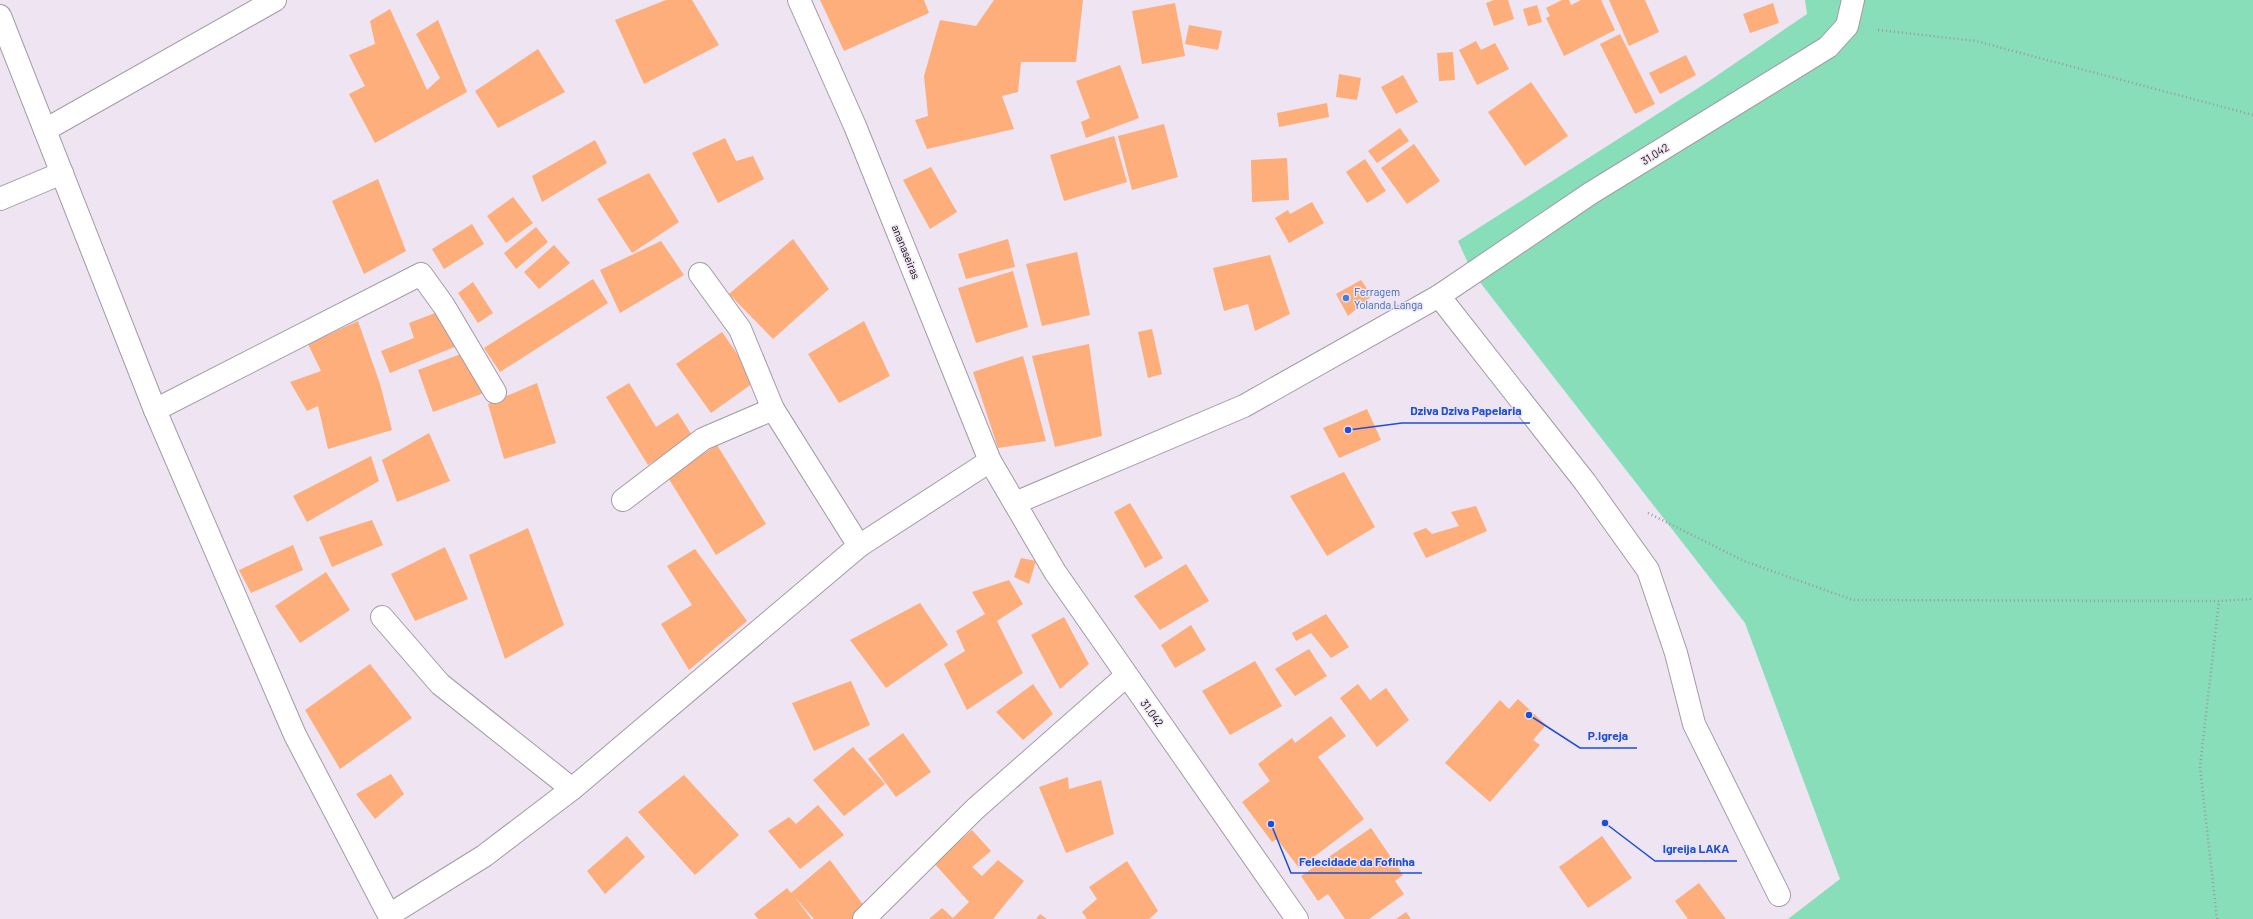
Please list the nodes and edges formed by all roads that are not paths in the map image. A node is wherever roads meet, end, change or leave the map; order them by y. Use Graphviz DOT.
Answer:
graph roads {
  1 [pos="275,0"];
  2 [pos="799,0"];
  3 [pos="1853,0"];
  4 [pos="0,16"];
  5 [pos="45,130"];
  6 [pos="62,173"];
  7 [pos="0,198"];
  8 [pos="700,274"];
  9 [pos="1439,296"];
  10 [pos="495,392"];
  11 [pos="773,409"];
  12 [pos="155,410"];
  13 [pos="990,461"];
  14 [pos="622,500"];
  15 [pos="1015,503"];
  16 [pos="859,546"];
  17 [pos="382,617"];
  18 [pos="1126,676"];
  19 [pos="572,789"];
  20 [pos="1779,895"];
  21 [pos="390,917"];
  22 [pos="864,919"];
  23 [pos="1297,919"];
  1 -- 5 [label="street"];
  2 -- 13 [label="street, ananaseiras"];
  3 -- 9 [label="street, 31.042"];
  4 -- 5 [label="street"];
  5 -- 6 [label="street"];
  6 -- 7 [label="street"];
  6 -- 12 [label="street"];
  8 -- 11 [label="street"];
  9 -- 15 [label="street, 31.042"];
  9 -- 20 [label="street"];
  10 -- 12 [label="street"];
  11 -- 14 [label="street"];
  11 -- 16 [label="street"];
  12 -- 21 [label="street"];
  13 -- 15 [label="street, ananaseiras"];
  13 -- 16 [label="street"];
  15 -- 18 [label="street, 31.042"];
  16 -- 19 [label="street"];
  17 -- 19 [label="street"];
  18 -- 22 [label="street"];
  18 -- 23 [label="street, 31.042"];
  19 -- 21 [label="street"];
}
